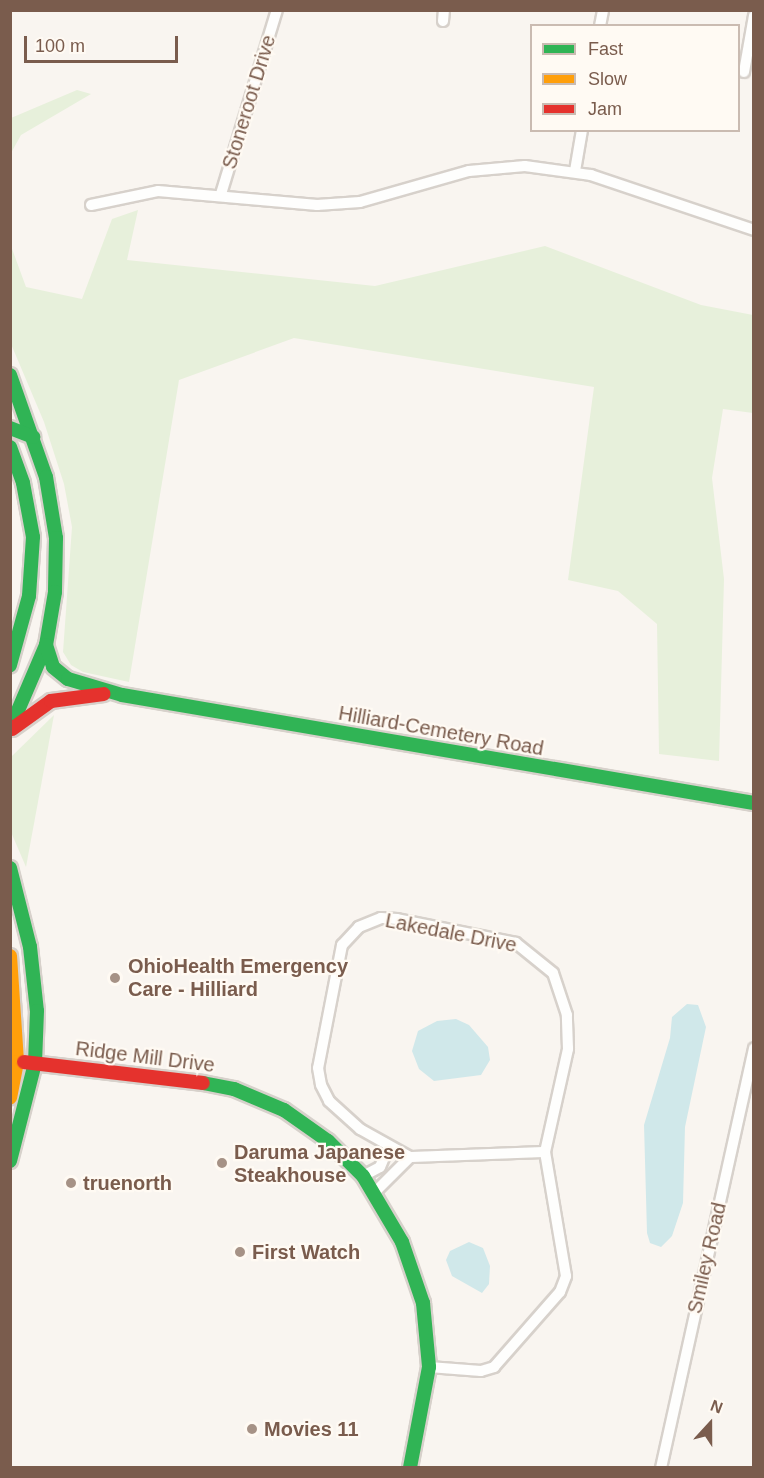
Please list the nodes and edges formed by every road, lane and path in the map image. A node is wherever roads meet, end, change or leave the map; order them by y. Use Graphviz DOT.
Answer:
graph roads {
  1 [pos="277,10"];
  2 [pos="753,16"];
  3 [pos="744,72"];
  4 [pos="582,132"];
  5 [pos="575,171"];
  6 [pos="221,194"];
  7 [pos="91,205"];
  8 [pos="753,230"];
  9 [pos="10,375"];
  10 [pos="10,428"];
  11 [pos="33,437"];
  12 [pos="10,447"];
  13 [pos="46,645"];
  14 [pos="10,665"];
  15 [pos="122,695"];
  16 [pos="10,729"];
  17 [pos="753,803"];
  18 [pos="10,868"];
  19 [pos="10,956"];
  20 [pos="753,1048"];
  21 [pos="14,1062"];
  22 [pos="35,1063"];
  23 [pos="10,1097"];
  24 [pos="388,1148"];
  25 [pos="545,1152"];
  26 [pos="410,1157"];
  27 [pos="10,1161"];
  28 [pos="363,1176"];
  29 [pos="375,1192"];
  30 [pos="429,1367"];
  31 [pos="410,1467"];
  32 [pos="660,1467"];
  1 -- 6 [label="street, Stoneroot Drive"];
  2 -- 3 [label="street"];
  4 -- 5 [label="street"];
  5 -- 6 [label="street"];
  5 -- 8 [label="street"];
  6 -- 7 [label="street"];
  9 -- 11 [label="main road"];
  10 -- 11 [label="main road"];
  11 -- 13 [label="main road"];
  12 -- 14 [label="main road"];
  13 -- 15 [label="main road, Hilliard-Cemetery Road"];
  13 -- 16 [label="main road"];
  15 -- 16 [label="main road, Hilliard-Cemetery Road"];
  15 -- 17 [label="main road, Hilliard-Cemetery Road"];
  18 -- 22 [label="main road"];
  19 -- 21 [label="main road"];
  20 -- 32 [label="street, Smiley Road"];
  21 -- 22 [label="main road, Ridge Mill Drive"];
  21 -- 23 [label="main road"];
  22 -- 27 [label="main road"];
  22 -- 28 [label="main road, Ridge Mill Drive"];
  24 -- 25 [label="street, Lakedale Drive"];
  24 -- 26 [label="street"];
  24 -- 28 [label="street"];
  25 -- 26 [label="street"];
  25 -- 30 [label="street, Lakedale Drive"];
  26 -- 29 [label="street"];
  28 -- 29 [label="main road, Ridge Mill Drive"];
  29 -- 30 [label="main road, Ridge Mill Drive"];
  30 -- 31 [label="main road, Ridge Mill Drive"];
}
